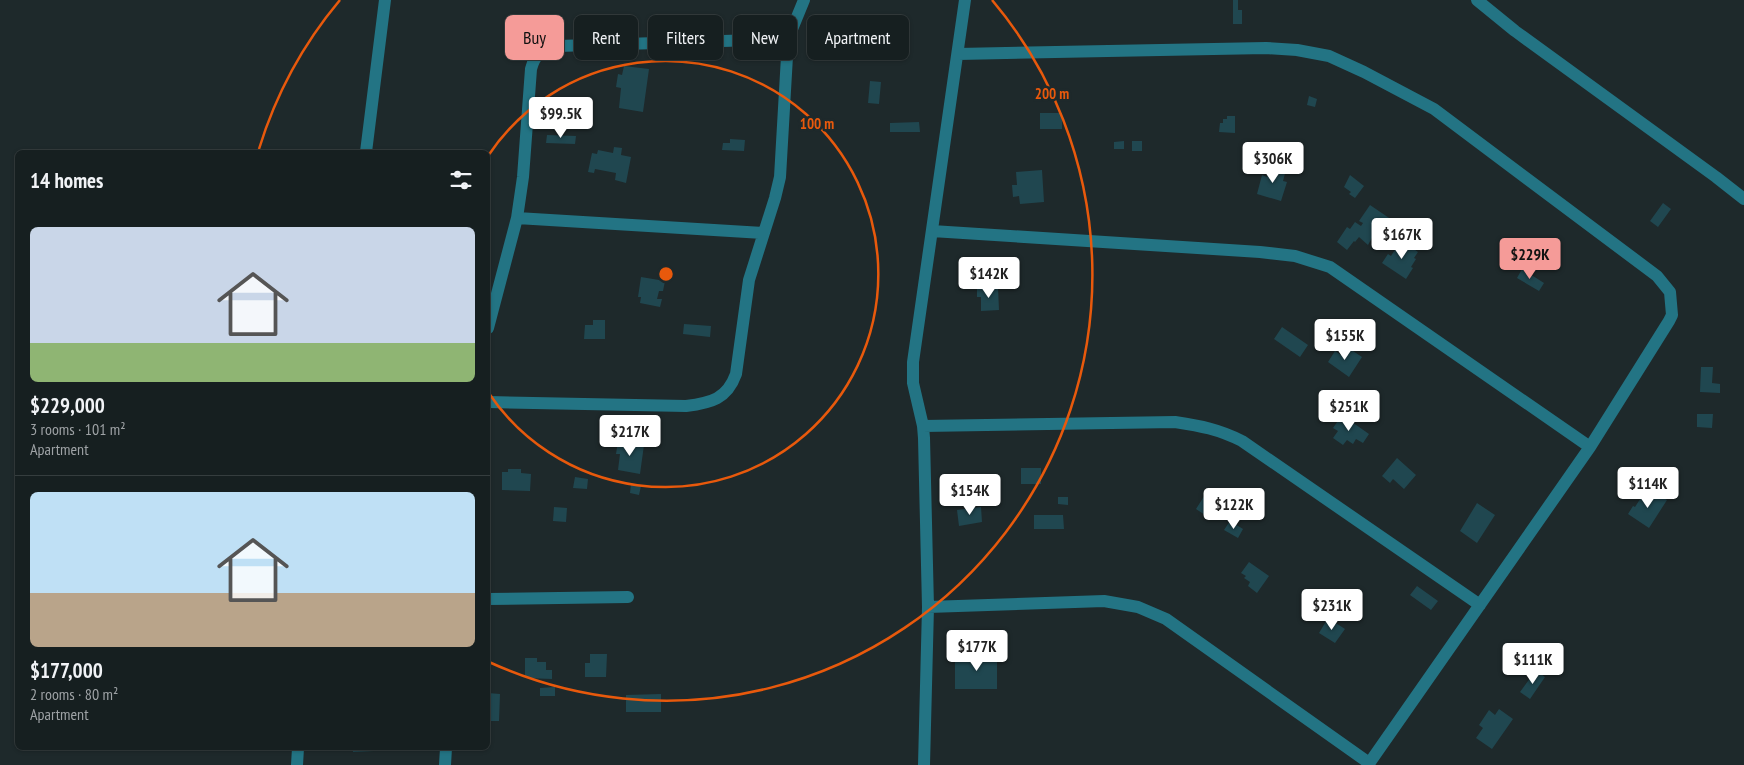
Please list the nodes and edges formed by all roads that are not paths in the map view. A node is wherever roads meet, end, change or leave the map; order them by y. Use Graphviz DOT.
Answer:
graph roads {
  1 [pos="385,0"];
  2 [pos="804,0"];
  3 [pos="965,0"];
  4 [pos="1477,0"];
  5 [pos="797,17"];
  6 [pos="733,41"];
  7 [pos="958,54"];
  8 [pos="787,60"];
  9 [pos="366,150"];
  10 [pos="1744,199"];
  11 [pos="517,218"];
  12 [pos="932,231"];
  13 [pos="763,234"];
  14 [pos="490,320"];
  15 [pos="490,402"];
  16 [pos="923,426"];
  17 [pos="1590,447"];
  18 [pos="628,597"];
  19 [pos="490,599"];
  20 [pos="1480,605"];
  21 [pos="928,607"];
  22 [pos="298,750"];
  23 [pos="446,750"];
  24 [pos="1369,764"];
  25 [pos="297,765"];
  26 [pos="445,765"];
  27 [pos="924,765"];
  1 -- 9 [label="street"];
  2 -- 5 [label="street"];
  3 -- 7 [label="street"];
  4 -- 10 [label="street"];
  6 -- 11 [label="street"];
  7 -- 12 [label="street"];
  7 -- 17 [label="street"];
  8 -- 13 [label="street"];
  11 -- 13 [label="street"];
  11 -- 14 [label="street"];
  12 -- 16 [label="street"];
  12 -- 17 [label="street"];
  13 -- 15 [label="street"];
  16 -- 20 [label="street"];
  16 -- 21 [label="street"];
  17 -- 20 [label="street"];
  18 -- 19 [label="street"];
  20 -- 24 [label="street"];
  21 -- 24 [label="street"];
  21 -- 27 [label="street"];
  22 -- 25 [label="street"];
  23 -- 26 [label="street"];
}
